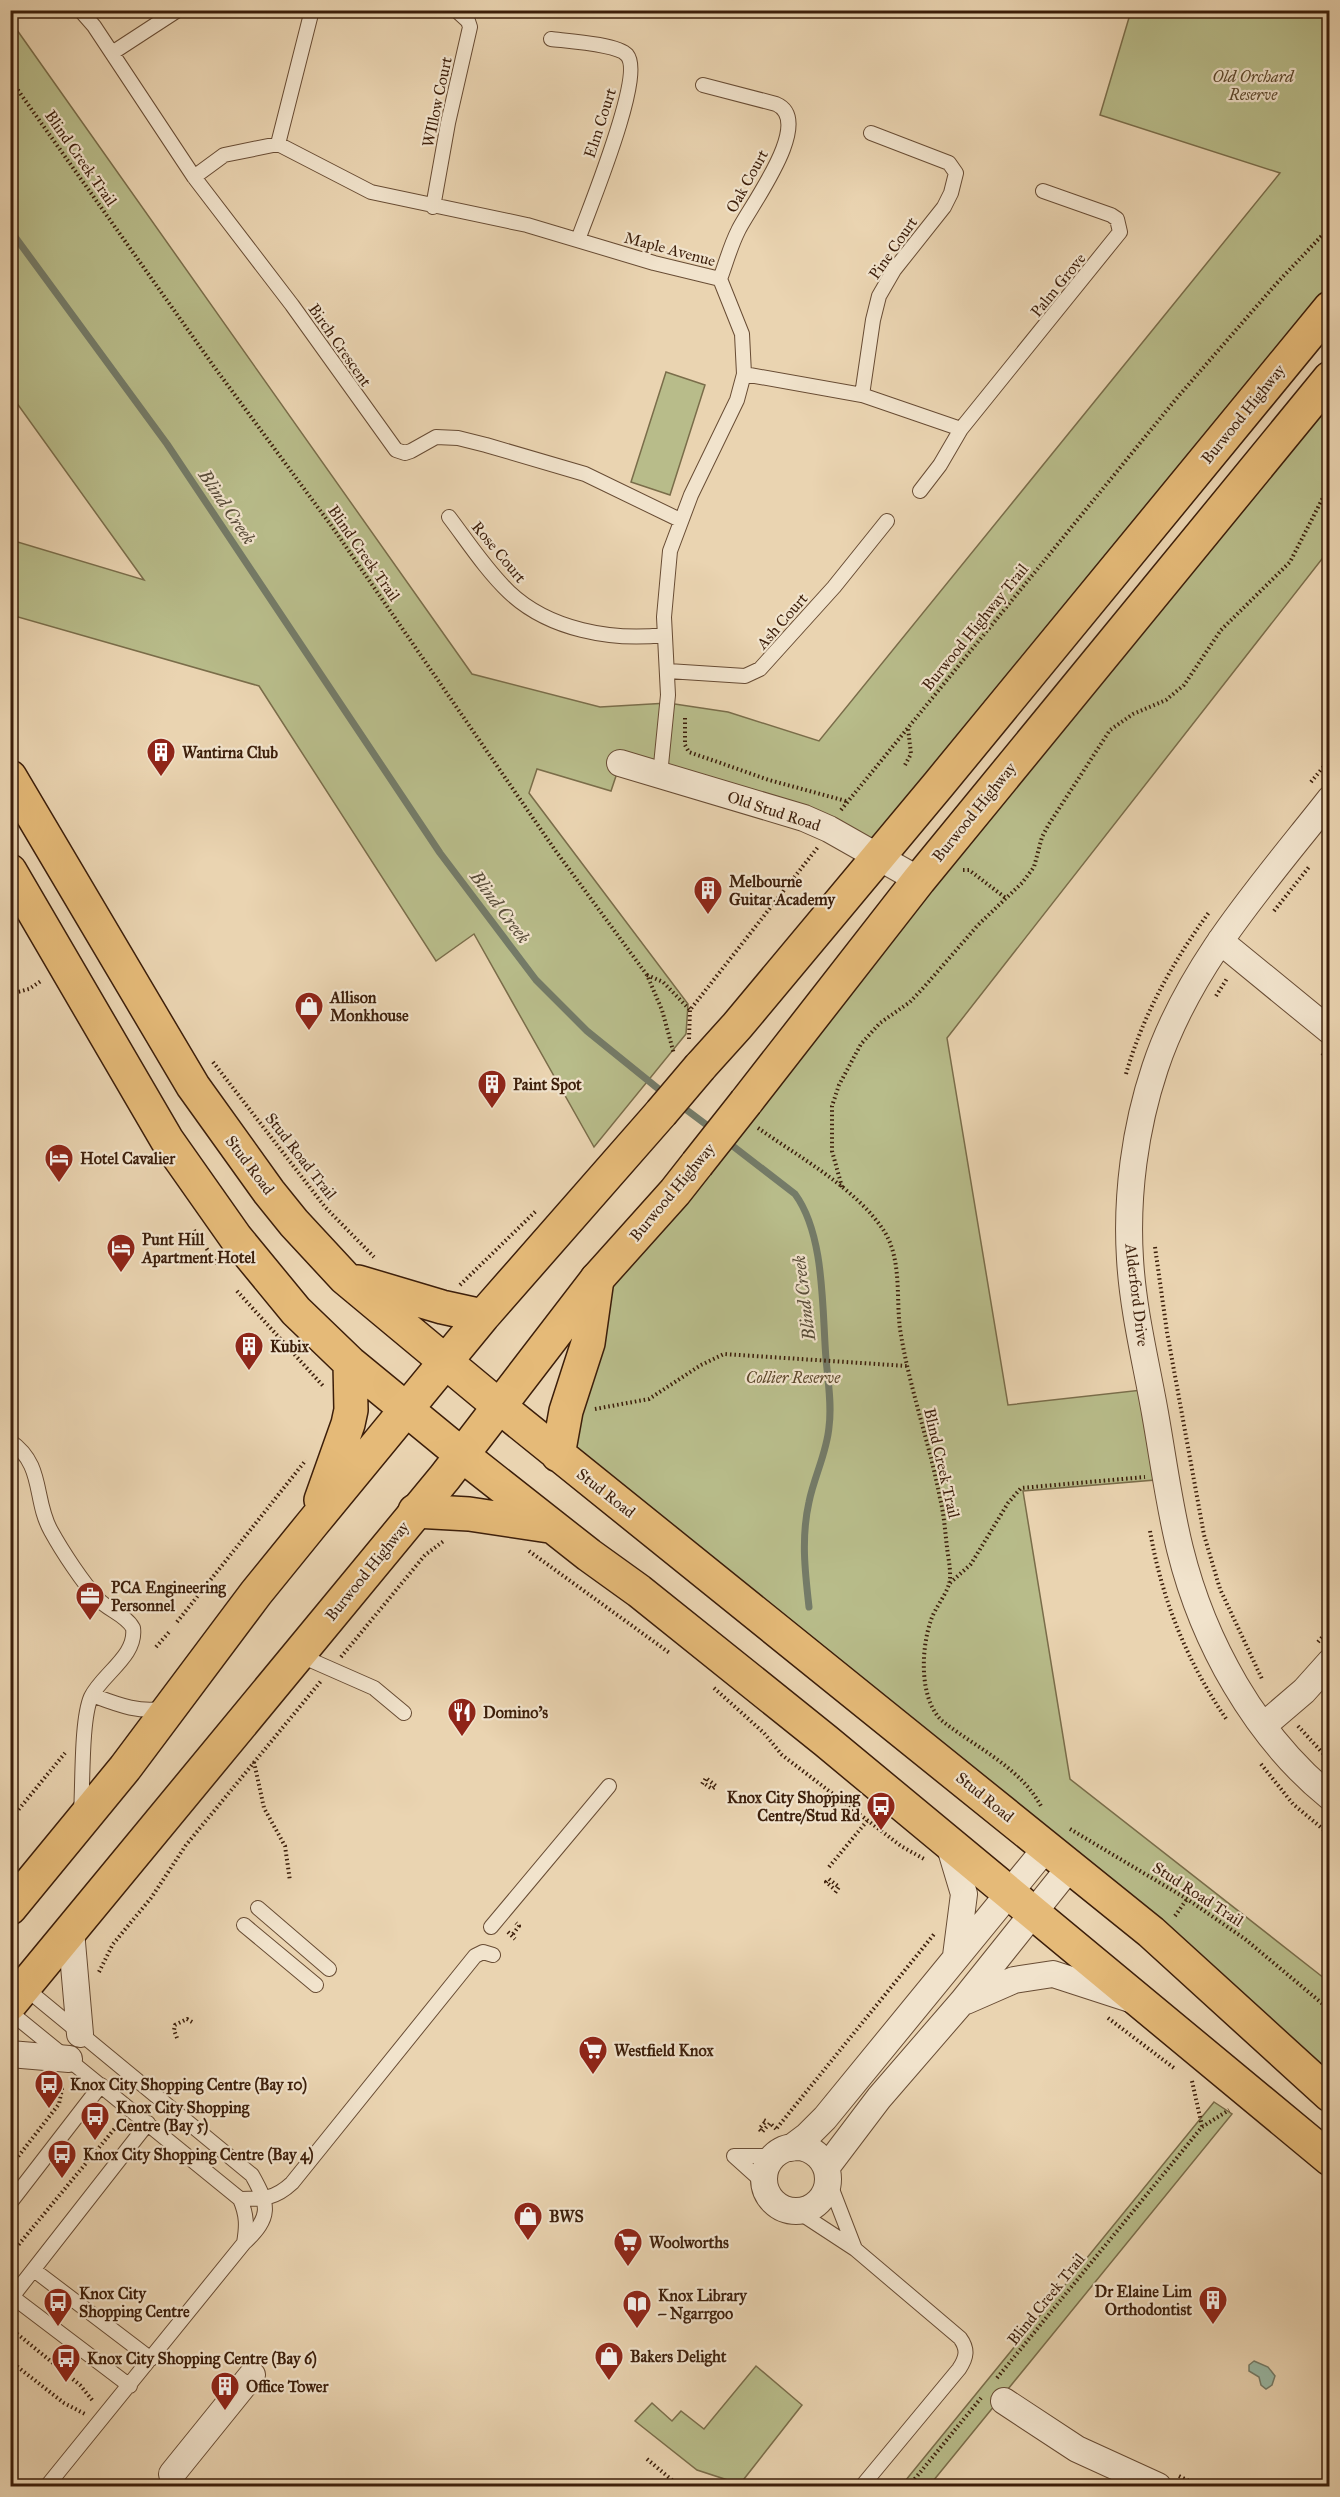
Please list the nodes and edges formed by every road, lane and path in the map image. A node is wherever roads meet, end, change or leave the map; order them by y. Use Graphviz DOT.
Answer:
graph roads {
  1 [pos="80,10"];
  2 [pos="178,10"];
  3 [pos="312,10"];
  4 [pos="456,10"];
  5 [pos="551,39"];
  6 [pos="112,52"];
  7 [pos="10,79"];
  8 [pos="703,85"];
  9 [pos="871,133"];
  10 [pos="278,144"];
  11 [pos="194,177"];
  12 [pos="1042,192"];
  13 [pos="433,207"];
  14 [pos="1329,227"];
  15 [pos="578,240"];
  16 [pos="720,279"];
  17 [pos="1329,308"];
  18 [pos="744,374"];
  19 [pos="1329,378"];
  20 [pos="862,395"];
  21 [pos="961,429"];
  22 [pos="1329,484"];
  23 [pos="920,491"];
  24 [pos="449,517"];
  25 [pos="680,520"];
  26 [pos="887,521"];
  27 [pos="664,635"];
  28 [pos="668,671"];
  29 [pos="685,672"];
  30 [pos="907,727"];
  31 [pos="1329,759"];
  32 [pos="620,763"];
  33 [pos="904,765"];
  34 [pos="660,775"];
  35 [pos="10,777"];
  36 [pos="1319,793"];
  37 [pos="846,801"];
  38 [pos="829,829"];
  39 [pos="879,856"];
  40 [pos="1316,858"];
  41 [pos="10,871"];
  42 [pos="958,875"];
  43 [pos="919,880"];
  44 [pos="1007,898"];
  45 [pos="1215,904"];
  46 [pos="1267,920"];
  47 [pos="1220,941"];
  48 [pos="647,975"];
  49 [pos="1228,978"];
  50 [pos="41,981"];
  51 [pos="10,994"];
  52 [pos="1212,1003"];
  53 [pos="690,1010"];
  54 [pos="1329,1031"];
  55 [pos="207,1054"];
  56 [pos="687,1056"];
  57 [pos="1123,1085"];
  58 [pos="752,1115"];
  59 [pos="842,1187"];
  60 [pos="1155,1244"];
  61 [pos="378,1260"];
  62 [pos="345,1278"];
  63 [pos="597,1279"];
  64 [pos="237,1291"];
  65 [pos="483,1316"];
  66 [pos="350,1363"];
  67 [pos="445,1363"];
  68 [pos="907,1366"];
  69 [pos="328,1391"];
  70 [pos="500,1407"];
  71 [pos="591,1410"];
  72 [pos="407,1411"];
  73 [pos="10,1441"];
  74 [pos="462,1455"];
  75 [pos="558,1455"];
  76 [pos="307,1458"];
  77 [pos="1138,1466"];
  78 [pos="1166,1474"];
  79 [pos="1140,1478"];
  80 [pos="1142,1488"];
  81 [pos="415,1511"];
  82 [pos="312,1524"];
  83 [pos="551,1526"];
  84 [pos="1149,1529"];
  85 [pos="451,1538"];
  86 [pos="522,1547"];
  87 [pos="949,1584"];
  88 [pos="177,1622"];
  89 [pos="170,1631"];
  90 [pos="156,1647"];
  91 [pos="298,1655"];
  92 [pos="679,1659"];
  93 [pos="1329,1662"];
  94 [pos="331,1669"];
  95 [pos="709,1684"];
  96 [pos="1267,1687"];
  97 [pos="92,1695"];
  98 [pos="171,1707"];
  99 [pos="404,1713"];
  100 [pos="1263,1726"];
  101 [pos="1233,1727"];
  102 [pos="1300,1727"];
  103 [pos="71,1746"];
  104 [pos="1329,1761"];
  105 [pos="254,1762"];
  106 [pos="1260,1763"];
  107 [pos="609,1786"];
  108 [pos="1329,1797"];
  109 [pos="1044,1812"];
  110 [pos="10,1820"];
  111 [pos="867,1821"];
  112 [pos="80,1823"];
  113 [pos="1329,1835"];
  114 [pos="1060,1847"];
  115 [pos="938,1852"];
  116 [pos="829,1867"];
  117 [pos="290,1881"];
  118 [pos="1187,1899"];
  119 [pos="1021,1904"];
  120 [pos="10,1908"];
  121 [pos="263,1912"];
  122 [pos="1175,1916"];
  123 [pos="941,1924"];
  124 [pos="491,1927"];
  125 [pos="248,1929"];
  126 [pos="71,1931"];
  127 [pos="493,1955"];
  128 [pos="956,1957"];
  129 [pos="329,1970"];
  130 [pos="97,1977"];
  131 [pos="316,1985"];
  132 [pos="14,1996"];
  133 [pos="962,2002"];
  134 [pos="1142,2003"];
  135 [pos="1329,2010"];
  136 [pos="192,2022"];
  137 [pos="80,2034"];
  138 [pos="177,2038"];
  139 [pos="10,2054"];
  140 [pos="69,2059"];
  141 [pos="47,2076"];
  142 [pos="101,2085"];
  143 [pos="1329,2095"];
  144 [pos="1235,2107"];
  145 [pos="764,2120"];
  146 [pos="148,2124"];
  147 [pos="116,2127"];
  148 [pos="774,2147"];
  149 [pos="1329,2159"];
  150 [pos="10,2167"];
  151 [pos="827,2174"];
  152 [pos="765,2183"];
  153 [pos="266,2198"];
  154 [pos="240,2199"];
  155 [pos="10,2203"];
  156 [pos="797,2211"];
  157 [pos="244,2243"];
  158 [pos="855,2249"];
  159 [pos="10,2255"];
  160 [pos="34,2270"];
  161 [pos="11,2296"];
  162 [pos="10,2328"];
  163 [pos="151,2359"];
  164 [pos="10,2361"];
  165 [pos="252,2375"];
  166 [pos="130,2386"];
  167 [pos="993,2393"];
  168 [pos="104,2420"];
  169 [pos="647,2459"];
  170 [pos="172,2474"];
  171 [pos="47,2487"];
  172 [pos="679,2487"];
  173 [pos="862,2487"];
  174 [pos="909,2487"];
  175 [pos="1158,2487"];
  1 -- 6 [label="lane, Birch Crescent"];
  2 -- 6 [label="lane"];
  3 -- 10 [label="lane"];
  4 -- 13 [label="lane, WIllow Court"];
  5 -- 15 [label="lane, Elm Court"];
  6 -- 11 [label="lane, Birch Crescent"];
  7 -- 48 [label="path, Blind Creek Trail"];
  8 -- 16 [label="lane, Oak Court"];
  9 -- 20 [label="lane, Pine Court"];
  10 -- 11 [label="lane"];
  10 -- 13 [label="lane, Maple Avenue"];
  11 -- 25 [label="lane, Birch Crescent"];
  12 -- 21 [label="lane, Palm Grove"];
  13 -- 15 [label="lane, Maple Avenue"];
  14 -- 30 [label="path, Burwood Highway Trail"];
  15 -- 16 [label="lane, Maple Avenue"];
  16 -- 18 [label="lane, Maple Avenue"];
  17 -- 39 [label="main road, Burwood Highway"];
  18 -- 20 [label="lane"];
  18 -- 25 [label="lane, Maple Avenue"];
  19 -- 43 [label="main road, Burwood Highway"];
  20 -- 21 [label="lane"];
  21 -- 23 [label="lane, Palm Grove"];
  22 -- 44 [label="path"];
  24 -- 27 [label="lane, Rose Court"];
  25 -- 27 [label="lane, Maple Avenue"];
  26 -- 29 [label="lane, Ash Court"];
  27 -- 28 [label="lane, Maple Avenue"];
  28 -- 29 [label="lane, Ash Court"];
  28 -- 34 [label="lane, Maple Avenue"];
  29 -- 37 [label="path"];
  30 -- 33 [label="path"];
  30 -- 37 [label="path, Burwood Highway Trail"];
  31 -- 36 [label="path"];
  32 -- 34 [label="street, Old Stud Road"];
  34 -- 38 [label="street, Old Stud Road"];
  35 -- 62 [label="main road, Stud Road"];
  36 -- 47 [label="street, Alderford Drive"];
  37 -- 38 [label="path, Burwood Highway Trail"];
  38 -- 39 [label="street, Old Stud Road"];
  38 -- 53 [label="path, Burwood Highway Trail"];
  39 -- 43 [label="street, Old Stud Road"];
  39 -- 56 [label="main road, Burwood Highway"];
  40 -- 46 [label="path"];
  41 -- 66 [label="main road"];
  42 -- 44 [label="path"];
  43 -- 58 [label="main road, Burwood Highway"];
  44 -- 59 [label="path"];
  45 -- 57 [label="path"];
  47 -- 54 [label="street"];
  47 -- 78 [label="street, Alderford Drive"];
  48 -- 53 [label="path"];
  48 -- 56 [label="path, Blind Creek Trail"];
  49 -- 52 [label="path"];
  50 -- 51 [label="path"];
  53 -- 56 [label="path"];
  55 -- 61 [label="path, Stud Road Trail"];
  56 -- 65 [label="main road, Burwood Highway, bridge"];
  58 -- 59 [label="path, Blind Creek Trail"];
  58 -- 63 [label="main road, Burwood Highway, bridge"];
  59 -- 68 [label="path, Blind Creek Trail"];
  60 -- 96 [label="path"];
  62 -- 65 [label="main road"];
  62 -- 67 [label="main road, Stud Road"];
  63 -- 70 [label="main road, Burwood Highway"];
  63 -- 75 [label="main road"];
  64 -- 69 [label="path"];
  65 -- 67 [label="main road, Burwood Highway"];
  66 -- 72 [label="main road"];
  66 -- 82 [label="main road"];
  67 -- 70 [label="main road, Stud Road"];
  67 -- 72 [label="main road, Burwood Highway"];
  68 -- 71 [label="path"];
  68 -- 87 [label="path, Blind Creek Trail"];
  70 -- 74 [label="main road, Burwood Highway"];
  70 -- 75 [label="main road, Stud Road"];
  72 -- 74 [label="main road"];
  72 -- 82 [label="main road, Burwood Highway"];
  73 -- 97 [label="lane"];
  74 -- 81 [label="main road, Burwood Highway"];
  74 -- 83 [label="main road"];
  75 -- 114 [label="main road, Stud Road"];
  76 -- 88 [label="path"];
  77 -- 79 [label="path"];
  78 -- 79 [label="path"];
  78 -- 100 [label="street, Alderford Drive"];
  79 -- 80 [label="path"];
  79 -- 87 [label="path"];
  81 -- 83 [label="main road"];
  81 -- 91 [label="main road, Burwood Highway"];
  82 -- 98 [label="main road, Burwood Highway"];
  83 -- 115 [label="main road"];
  84 -- 101 [label="path"];
  85 -- 94 [label="path"];
  86 -- 92 [label="path"];
  87 -- 109 [label="path"];
  89 -- 90 [label="path"];
  91 -- 94 [label="lane"];
  91 -- 126 [label="main road, Burwood Highway"];
  93 -- 100 [label="street"];
  94 -- 99 [label="lane"];
  94 -- 105 [label="path"];
  95 -- 111 [label="path"];
  97 -- 98 [label="lane"];
  97 -- 112 [label="lane"];
  98 -- 112 [label="main road, Burwood Highway"];
  100 -- 108 [label="street, Alderford Drive"];
  102 -- 104 [label="path"];
  103 -- 110 [label="path"];
  105 -- 117 [label="path"];
  105 -- 130 [label="path"];
  106 -- 113 [label="path"];
  107 -- 124 [label="lane"];
  111 -- 115 [label="path"];
  111 -- 116 [label="path"];
  112 -- 120 [label="main road, Burwood Highway"];
  114 -- 118 [label="path, Stud Road Trail"];
  114 -- 119 [label="street"];
  114 -- 143 [label="main road, Stud Road"];
  115 -- 119 [label="main road"];
  115 -- 128 [label="street"];
  118 -- 122 [label="path"];
  118 -- 135 [label="path, Stud Road Trail"];
  119 -- 128 [label="street"];
  119 -- 133 [label="street"];
  119 -- 134 [label="main road"];
  121 -- 129 [label="lane"];
  123 -- 148 [label="path"];
  125 -- 131 [label="lane"];
  126 -- 132 [label="main road, Burwood Highway"];
  126 -- 137 [label="street"];
  127 -- 153 [label="lane"];
  128 -- 148 [label="street"];
  132 -- 137 [label="lane"];
  132 -- 140 [label="lane"];
  133 -- 134 [label="street"];
  133 -- 151 [label="street"];
  134 -- 149 [label="main road"];
  136 -- 138 [label="path"];
  137 -- 153 [label="lane"];
  139 -- 140 [label="street"];
  140 -- 142 [label="lane"];
  141 -- 150 [label="path"];
  142 -- 146 [label="lane"];
  142 -- 155 [label="lane"];
  144 -- 167 [label="path, Blind Creek Trail"];
  145 -- 148 [label="path"];
  146 -- 154 [label="lane"];
  146 -- 160 [label="lane"];
  147 -- 159 [label="path"];
  148 -- 151 [label="street"];
  148 -- 152 [label="street"];
  148 -- 152 [label="lane"];
  151 -- 156 [label="street"];
  151 -- 158 [label="lane"];
  152 -- 156 [label="street"];
  153 -- 154 [label="lane"];
  153 -- 157 [label="lane"];
  154 -- 157 [label="lane"];
  156 -- 158 [label="lane"];
  157 -- 163 [label="lane"];
  158 -- 173 [label="lane"];
  160 -- 161 [label="lane"];
  160 -- 163 [label="lane"];
  161 -- 166 [label="lane"];
  162 -- 168 [label="path"];
  163 -- 166 [label="lane"];
  164 -- 168 [label="path"];
  165 -- 170 [label="street"];
  166 -- 168 [label="lane"];
  167 -- 174 [label="path, Blind Creek Trail"];
  167 -- 175 [label="street"];
  168 -- 171 [label="lane"];
  169 -- 172 [label="path"];
}
